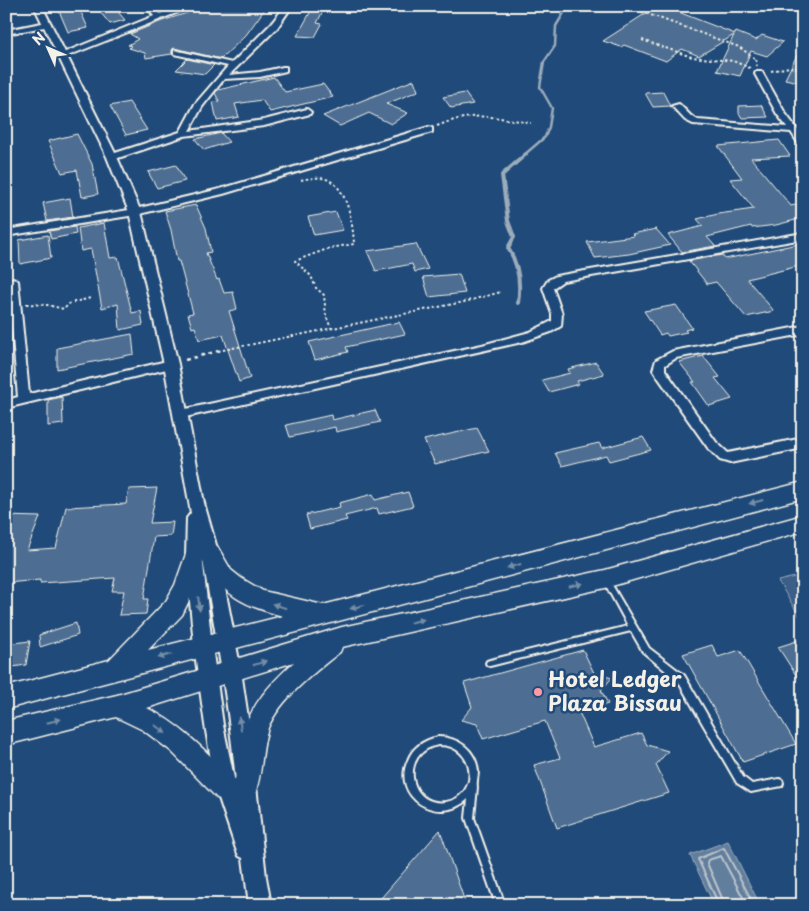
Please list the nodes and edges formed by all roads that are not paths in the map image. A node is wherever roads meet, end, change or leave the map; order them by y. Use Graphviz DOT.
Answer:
graph roads {
  1 [pos="38,6"];
  2 [pos="149,6"];
  3 [pos="191,6"];
  4 [pos="289,6"];
  5 [pos="159,17"];
  6 [pos="47,24"];
  7 [pos="6,32"];
  8 [pos="177,52"];
  9 [pos="62,55"];
  10 [pos="232,65"];
  11 [pos="283,69"];
  12 [pos="759,74"];
  13 [pos="222,76"];
  14 [pos="676,106"];
  15 [pos="307,112"];
  16 [pos="429,130"];
  17 [pos="794,130"];
  18 [pos="183,134"];
  19 [pos="803,144"];
  20 [pos="112,157"];
  21 [pos="135,212"];
  22 [pos="6,233"];
  23 [pos="803,236"];
  24 [pos="13,281"];
  25 [pos="803,330"];
  26 [pos="171,364"];
  27 [pos="24,401"];
  28 [pos="6,404"];
  29 [pos="181,414"];
  30 [pos="803,443"];
  31 [pos="803,490"];
  32 [pos="803,523"];
  33 [pos="202,554"];
  34 [pos="605,579"];
  35 [pos="327,615"];
  36 [pos="632,628"];
  37 [pos="342,637"];
  38 [pos="226,639"];
  39 [pos="203,646"];
  40 [pos="490,663"];
  41 [pos="116,670"];
  42 [pos="232,672"];
  43 [pos="208,678"];
  44 [pos="6,698"];
  45 [pos="117,706"];
  46 [pos="6,733"];
  47 [pos="779,783"];
  48 [pos="473,784"];
  49 [pos="236,787"];
  50 [pos="260,905"];
  51 [pos="501,905"];
  1 -- 6 [label="street"];
  2 -- 5 [label="street"];
  3 -- 5 [label="street"];
  4 -- 10 [label="street"];
  5 -- 9 [label="street"];
  6 -- 7 [label="street"];
  6 -- 9 [label="street"];
  8 -- 10 [label="street"];
  9 -- 20 [label="street"];
  10 -- 13 [label="street"];
  11 -- 13 [label="street"];
  12 -- 17 [label="street"];
  13 -- 18 [label="street"];
  14 -- 17 [label="street"];
  15 -- 18 [label="street"];
  16 -- 21 [label="street"];
  17 -- 19 [label="street"];
  18 -- 20 [label="street"];
  20 -- 21 [label="street"];
  21 -- 22 [label="street"];
  21 -- 26 [label="street"];
  23 -- 29 [label="street"];
  24 -- 27 [label="street"];
  25 -- 30 [label="street"];
  26 -- 27 [label="street"];
  26 -- 29 [label="street"];
  27 -- 28 [label="street"];
  29 -- 33 [label="street"];
  31 -- 35 [label="main road, one-way"];
  32 -- 34 [label="main road"];
  35 -- 33 [label="main road, one-way"];
  33 -- 38 [label="street"];
  33 -- 39 [label="street, one-way"];
  33 -- 41 [label="main road"];
  34 -- 36 [label="lane"];
  37 -- 34 [label="main road, one-way"];
  35 -- 38 [label="main road"];
  36 -- 40 [label="lane"];
  36 -- 47 [label="lane"];
  42 -- 37 [label="main road, one-way"];
  37 -- 49 [label="main road"];
  38 -- 39 [label="main road"];
  38 -- 42 [label="street"];
  39 -- 41 [label="main road, one-way"];
  39 -- 43 [label="street"];
  41 -- 44 [label="main road"];
  42 -- 43 [label="main road"];
  49 -- 42 [label="street, one-way"];
  43 -- 45 [label="main road"];
  43 -- 49 [label="street"];
  46 -- 45 [label="main road, one-way"];
  45 -- 49 [label="main road, one-way"];
  48 -- 48 [label="lane"];
  48 -- 51 [label="lane"];
  49 -- 50 [label="street"];
}
